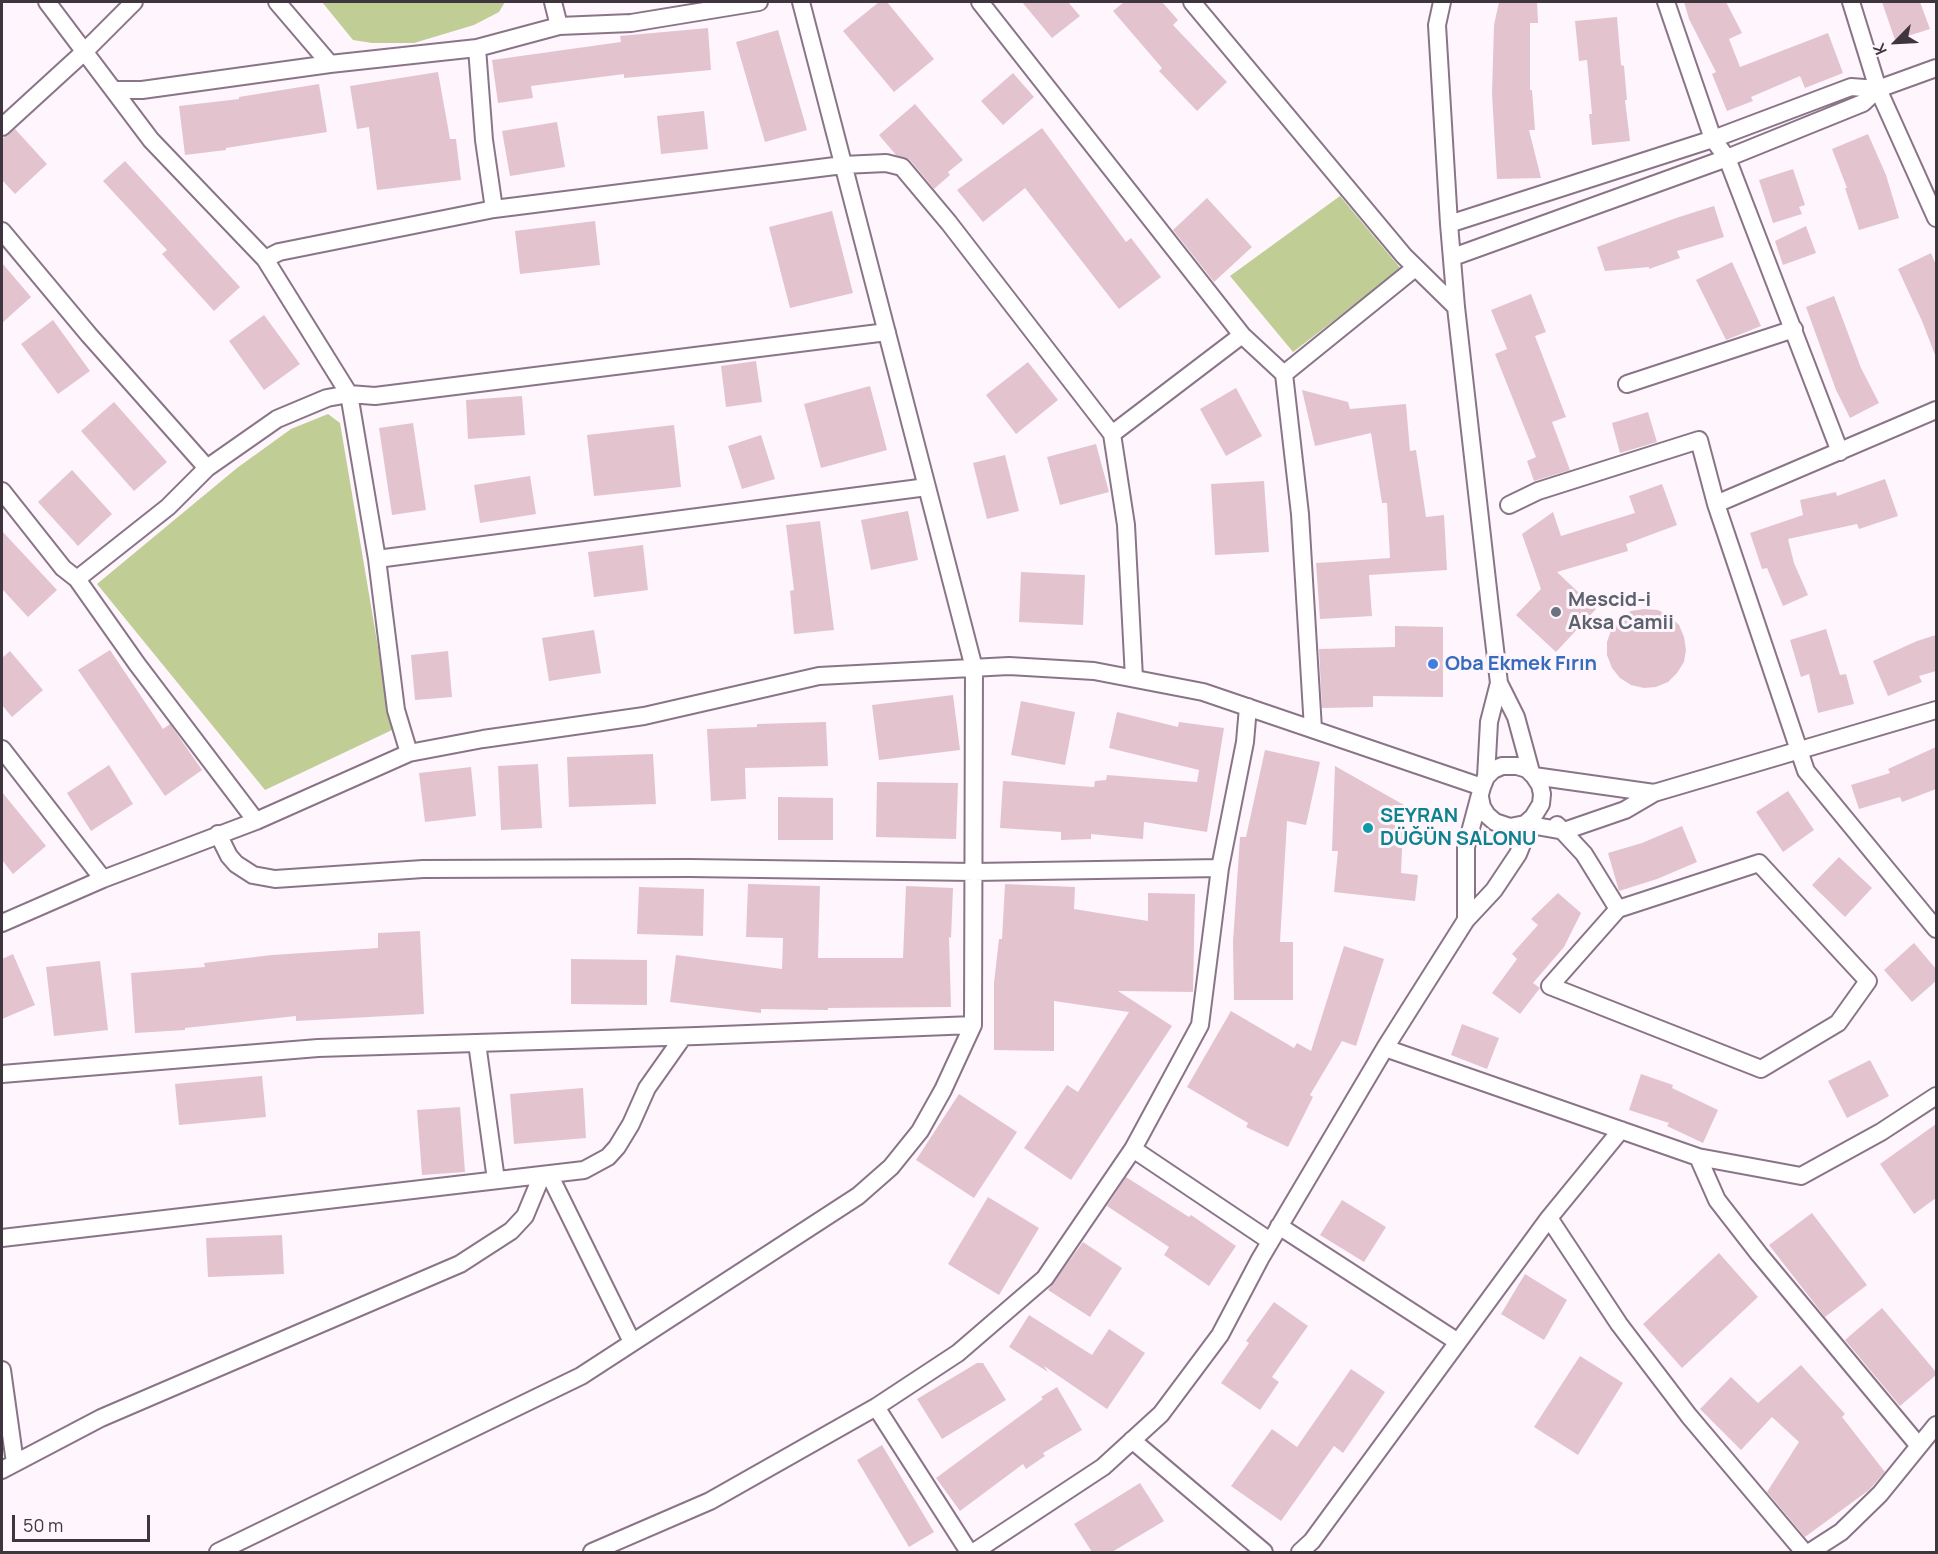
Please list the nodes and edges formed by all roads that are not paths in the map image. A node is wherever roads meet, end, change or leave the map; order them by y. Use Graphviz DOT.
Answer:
graph roads {
  1 [pos="47,2"];
  2 [pos="134,2"];
  3 [pos="277,2"];
  4 [pos="553,2"];
  5 [pos="759,2"];
  6 [pos="801,2"];
  7 [pos="980,2"];
  8 [pos="1192,2"];
  9 [pos="1666,2"];
  10 [pos="1851,2"];
  11 [pos="1437,6"];
  12 [pos="559,26"];
  13 [pos="477,48"];
  14 [pos="83,53"];
  15 [pos="330,64"];
  16 [pos="1936,68"];
  17 [pos="1878,89"];
  18 [pos="115,90"];
  19 [pos="2,127"];
  20 [pos="1713,139"];
  21 [pos="1727,158"];
  22 [pos="843,165"];
  23 [pos="494,209"];
  24 [pos="1936,218"];
  25 [pos="1449,224"];
  26 [pos="2,231"];
  27 [pos="1453,257"];
  28 [pos="265,259"];
  29 [pos="1415,268"];
  30 [pos="1456,307"];
  31 [pos="1794,329"];
  32 [pos="887,332"];
  33 [pos="1242,335"];
  34 [pos="1284,374"];
  35 [pos="1627,384"];
  36 [pos="349,393"];
  37 [pos="1936,410"];
  38 [pos="1112,434"];
  39 [pos="1840,452"];
  40 [pos="207,468"];
  41 [pos="927,487"];
  42 [pos="2,491"];
  43 [pos="1716,504"];
  44 [pos="1509,505"];
  45 [pos="377,560"];
  46 [pos="77,579"];
  47 [pos="974,668"];
  48 [pos="1134,678"];
  49 [pos="1499,683"];
  50 [pos="1248,707"];
  51 [pos="1936,710"];
  52 [pos="1313,729"];
  53 [pos="2,749"];
  54 [pos="1798,749"];
  55 [pos="410,753"];
  56 [pos="1533,774"];
  57 [pos="1483,787"];
  58 [pos="1654,793"];
  59 [pos="1532,819"];
  60 [pos="256,821"];
  61 [pos="1564,831"];
  62 [pos="218,834"];
  63 [pos="1220,868"];
  64 [pos="974,872"];
  65 [pos="103,879"];
  66 [pos="1618,909"];
  67 [pos="1466,920"];
  68 [pos="2,922"];
  69 [pos="1936,929"];
  70 [pos="973,1025"];
  71 [pos="682,1037"];
  72 [pos="477,1043"];
  73 [pos="1385,1048"];
  74 [pos="2,1074"];
  75 [pos="1936,1096"];
  76 [pos="1621,1130"];
  77 [pos="1133,1149"];
  78 [pos="1698,1156"];
  79 [pos="546,1174"];
  80 [pos="496,1180"];
  81 [pos="1549,1218"];
  82 [pos="1280,1226"];
  83 [pos="2,1238"];
  84 [pos="1270,1241"];
  85 [pos="633,1342"];
  86 [pos="1458,1342"];
  87 [pos="2,1370"];
  88 [pos="876,1407"];
  89 [pos="5,1415"];
  90 [pos="1936,1425"];
  91 [pos="1132,1440"];
  92 [pos="1919,1446"];
  93 [pos="8,1466"];
  94 [pos="218,1552"];
  95 [pos="592,1552"];
  96 [pos="969,1552"];
  97 [pos="974,1552"];
  98 [pos="1264,1552"];
  99 [pos="1300,1552"];
  100 [pos="1804,1552"];
  101 [pos="1810,1552"];
  1 -- 14 [label="street"];
  2 -- 14 [label="street"];
  3 -- 15 [label="street"];
  4 -- 12 [label="street"];
  5 -- 12 [label="street"];
  6 -- 22 [label="street"];
  7 -- 33 [label="street"];
  8 -- 29 [label="street"];
  9 -- 20 [label="street"];
  10 -- 17 [label="street"];
  11 -- 25 [label="street"];
  12 -- 13 [label="street"];
  13 -- 15 [label="street"];
  13 -- 23 [label="street"];
  14 -- 18 [label="street"];
  14 -- 19 [label="street"];
  15 -- 18 [label="street"];
  16 -- 17 [label="street"];
  17 -- 20 [label="street"];
  17 -- 21 [label="street"];
  17 -- 24 [label="street"];
  18 -- 28 [label="street"];
  20 -- 21 [label="street"];
  20 -- 25 [label="street"];
  21 -- 27 [label="street"];
  21 -- 31 [label="street"];
  22 -- 23 [label="street"];
  22 -- 32 [label="street"];
  22 -- 38 [label="street"];
  23 -- 28 [label="street"];
  25 -- 27 [label="street"];
  26 -- 40 [label="street"];
  27 -- 30 [label="street"];
  28 -- 36 [label="street"];
  29 -- 30 [label="street"];
  29 -- 34 [label="street"];
  30 -- 49 [label="street"];
  31 -- 35 [label="street"];
  31 -- 39 [label="street"];
  32 -- 36 [label="street"];
  32 -- 41 [label="street"];
  33 -- 34 [label="street"];
  33 -- 38 [label="street"];
  34 -- 52 [label="street"];
  36 -- 40 [label="street"];
  36 -- 45 [label="street"];
  37 -- 39 [label="street"];
  38 -- 48 [label="street"];
  39 -- 43 [label="street"];
  40 -- 46 [label="street"];
  41 -- 45 [label="street"];
  41 -- 47 [label="street"];
  42 -- 46 [label="street"];
  43 -- 44 [label="street"];
  43 -- 54 [label="street"];
  45 -- 55 [label="street"];
  46 -- 60 [label="street"];
  47 -- 48 [label="street"];
  47 -- 55 [label="street"];
  47 -- 64 [label="street"];
  48 -- 50 [label="street"];
  49 -- 56 [label="street"];
  49 -- 57 [label="street"];
  50 -- 52 [label="street"];
  50 -- 63 [label="street"];
  51 -- 54 [label="street"];
  52 -- 57 [label="street"];
  53 -- 65 [label="street"];
  54 -- 58 [label="street"];
  54 -- 69 [label="street"];
  55 -- 60 [label="street"];
  56 -- 57 [label="street"];
  56 -- 58 [label="street"];
  56 -- 59 [label="street"];
  57 -- 59 [label="street"];
  57 -- 67 [label="street"];
  58 -- 61 [label="street"];
  59 -- 61 [label="street"];
  59 -- 67 [label="street"];
  60 -- 62 [label="street"];
  61 -- 66 [label="street"];
  62 -- 64 [label="street"];
  62 -- 65 [label="street"];
  63 -- 64 [label="street"];
  63 -- 77 [label="street"];
  64 -- 70 [label="street"];
  65 -- 68 [label="street"];
  66 -- 66 [label="street"];
  67 -- 73 [label="street"];
  70 -- 71 [label="street"];
  70 -- 85 [label="street"];
  71 -- 72 [label="street"];
  71 -- 79 [label="street"];
  72 -- 74 [label="street"];
  72 -- 80 [label="street"];
  73 -- 76 [label="street"];
  73 -- 82 [label="street"];
  75 -- 78 [label="street"];
  76 -- 78 [label="street"];
  76 -- 81 [label="street"];
  77 -- 84 [label="street"];
  77 -- 88 [label="street"];
  78 -- 92 [label="street"];
  79 -- 80 [label="street"];
  79 -- 85 [label="street"];
  79 -- 93 [label="street"];
  80 -- 83 [label="street"];
  81 -- 86 [label="street"];
  81 -- 100 [label="street"];
  82 -- 84 [label="street"];
  82 -- 86 [label="street"];
  84 -- 91 [label="street"];
  85 -- 94 [label="street"];
  86 -- 99 [label="street"];
  87 -- 89 [label="street"];
  88 -- 95 [label="street"];
  88 -- 96 [label="street"];
  89 -- 93 [label="street"];
  90 -- 92 [label="street"];
  91 -- 97 [label="street"];
  91 -- 98 [label="street"];
  92 -- 101 [label="street"];
}
